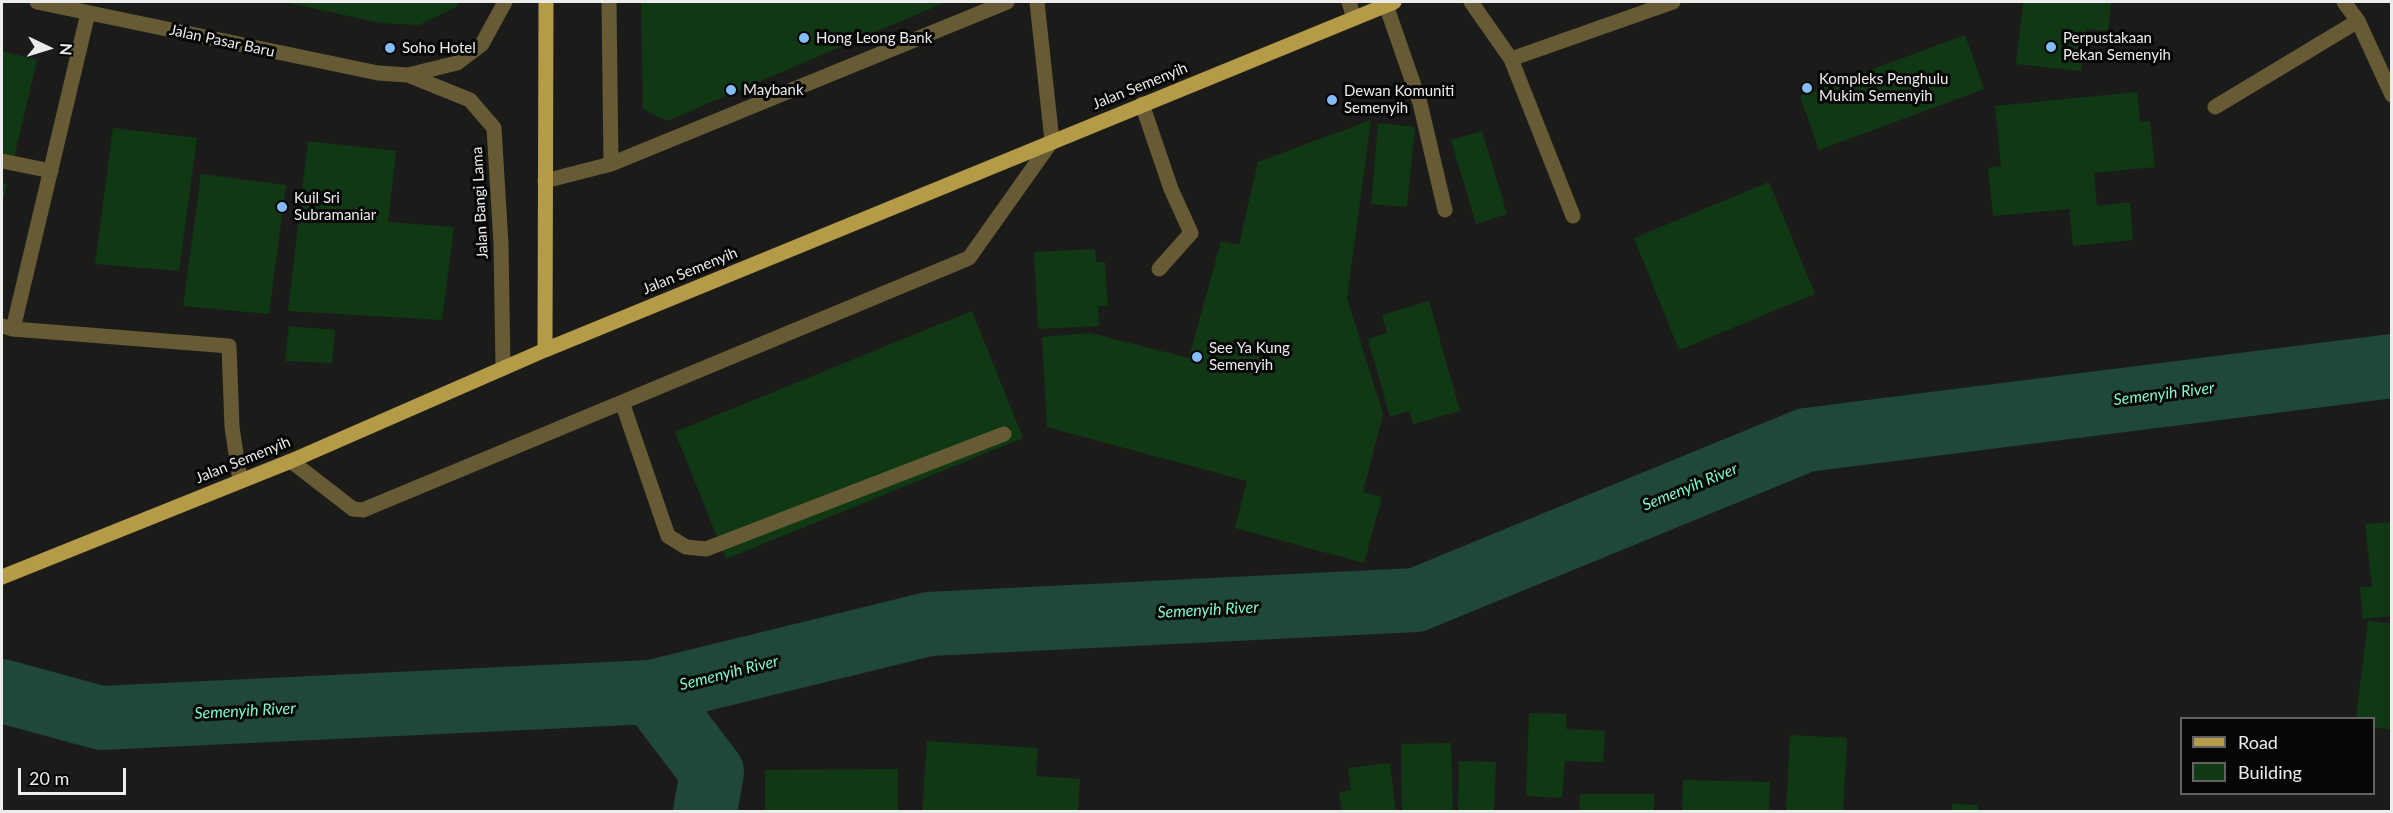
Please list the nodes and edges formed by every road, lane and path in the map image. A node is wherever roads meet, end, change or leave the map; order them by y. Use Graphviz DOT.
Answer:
graph roads {
  1 [pos="37,2"];
  2 [pos="505,2"];
  3 [pos="546,2"];
  4 [pos="609,2"];
  5 [pos="1006,2"];
  6 [pos="1037,2"];
  7 [pos="1349,2"];
  8 [pos="1471,2"];
  9 [pos="1673,2"];
  10 [pos="2344,2"];
  11 [pos="1390,3"];
  12 [pos="79,8"];
  13 [pos="1354,18"];
  14 [pos="2358,21"];
  15 [pos="1511,59"];
  16 [pos="408,75"];
  17 [pos="2391,95"];
  18 [pos="1142,104"];
  19 [pos="2215,107"];
  20 [pos="1052,141"];
  21 [pos="2,161"];
  22 [pos="611,164"];
  23 [pos="51,171"];
  24 [pos="545,181"];
  25 [pos="1445,210"];
  26 [pos="1572,216"];
  27 [pos="1159,269"];
  28 [pos="7,328"];
  29 [pos="545,350"];
  30 [pos="503,368"];
  31 [pos="622,402"];
  32 [pos="1004,434"];
  33 [pos="291,461"];
  34 [pos="240,480"];
  35 [pos="2,577"];
  1 -- 12 [label="street, Jalan Pasar Baru"];
  2 -- 16 [label="street"];
  3 -- 24 [label="main road"];
  4 -- 22 [label="street"];
  5 -- 22 [label="street"];
  6 -- 20 [label="street"];
  7 -- 13 [label="street"];
  8 -- 15 [label="street"];
  9 -- 15 [label="street"];
  10 -- 14 [label="street"];
  11 -- 13 [label="main road, Jalan Semenyih"];
  11 -- 25 [label="street"];
  12 -- 16 [label="street, Jalan Pasar Baru"];
  12 -- 23 [label="street"];
  13 -- 18 [label="main road, Jalan Semenyih"];
  14 -- 17 [label="street"];
  14 -- 19 [label="street"];
  15 -- 26 [label="street"];
  16 -- 30 [label="street, Jalan Bangi Lama"];
  18 -- 20 [label="main road, Jalan Semenyih"];
  18 -- 27 [label="street"];
  20 -- 29 [label="main road, Jalan Semenyih"];
  20 -- 31 [label="street"];
  21 -- 23 [label="street"];
  22 -- 24 [label="street"];
  23 -- 28 [label="street"];
  24 -- 29 [label="main road"];
  28 -- 34 [label="street"];
  29 -- 30 [label="main road, Jalan Semenyih"];
  30 -- 33 [label="main road, Jalan Semenyih"];
  31 -- 32 [label="street"];
  31 -- 33 [label="street"];
  33 -- 34 [label="main road, Jalan Semenyih"];
  34 -- 35 [label="main road, Jalan Semenyih"];
}
